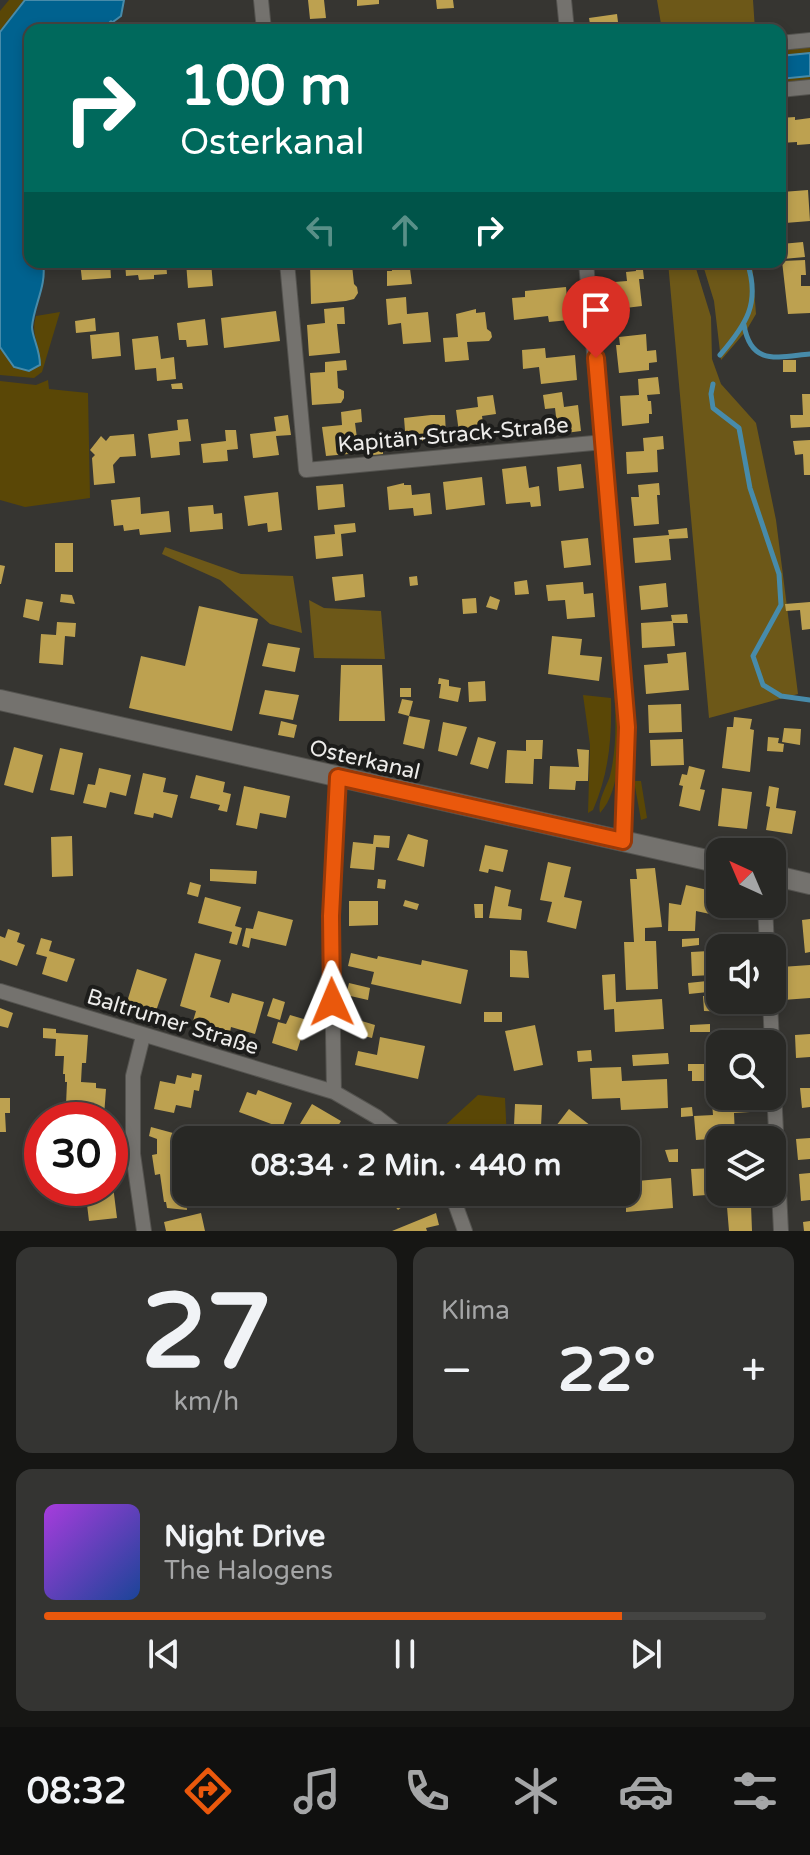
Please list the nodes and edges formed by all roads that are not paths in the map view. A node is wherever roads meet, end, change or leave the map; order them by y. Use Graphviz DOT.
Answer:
graph roads {
  1 [pos="261,0"];
  2 [pos="564,0"];
  3 [pos="263,24"];
  4 [pos="566,24"];
  5 [pos="810,40"];
  6 [pos="786,42"];
  7 [pos="810,87"];
  8 [pos="786,89"];
  9 [pos="288,268"];
  10 [pos="587,268"];
  11 [pos="604,442"];
  12 [pos="0,700"];
  13 [pos="338,777"];
  14 [pos="623,841"];
  15 [pos="706,860"];
  16 [pos="786,878"];
  17 [pos="810,884"];
  18 [pos="0,991"];
  19 [pos="143,1036"];
  20 [pos="334,1092"];
  21 [pos="775,1110"];
  22 [pos="389,1126"];
  23 [pos="456,1206"];
  24 [pos="144,1231"];
  25 [pos="465,1231"];
  26 [pos="781,1231"];
  1 -- 3 [label="street"];
  2 -- 4 [label="street"];
  5 -- 6 [label="street"];
  7 -- 8 [label="street"];
  9 -- 11 [label="street, Kapitän-Strack-Straße"];
  10 -- 11 [label="street"];
  11 -- 14 [label="street"];
  12 -- 13 [label="main road, Osterkanal"];
  13 -- 14 [label="main road, Osterkanal"];
  13 -- 20 [label="street"];
  14 -- 15 [label="main road, Osterkanal"];
  16 -- 17 [label="main road"];
  18 -- 19 [label="street, Baltrumer Straße"];
  19 -- 20 [label="street, Baltrumer Straße"];
  19 -- 24 [label="street"];
  20 -- 22 [label="street, Baltrumer Straße"];
  21 -- 26 [label="street"];
  23 -- 25 [label="street"];
}
